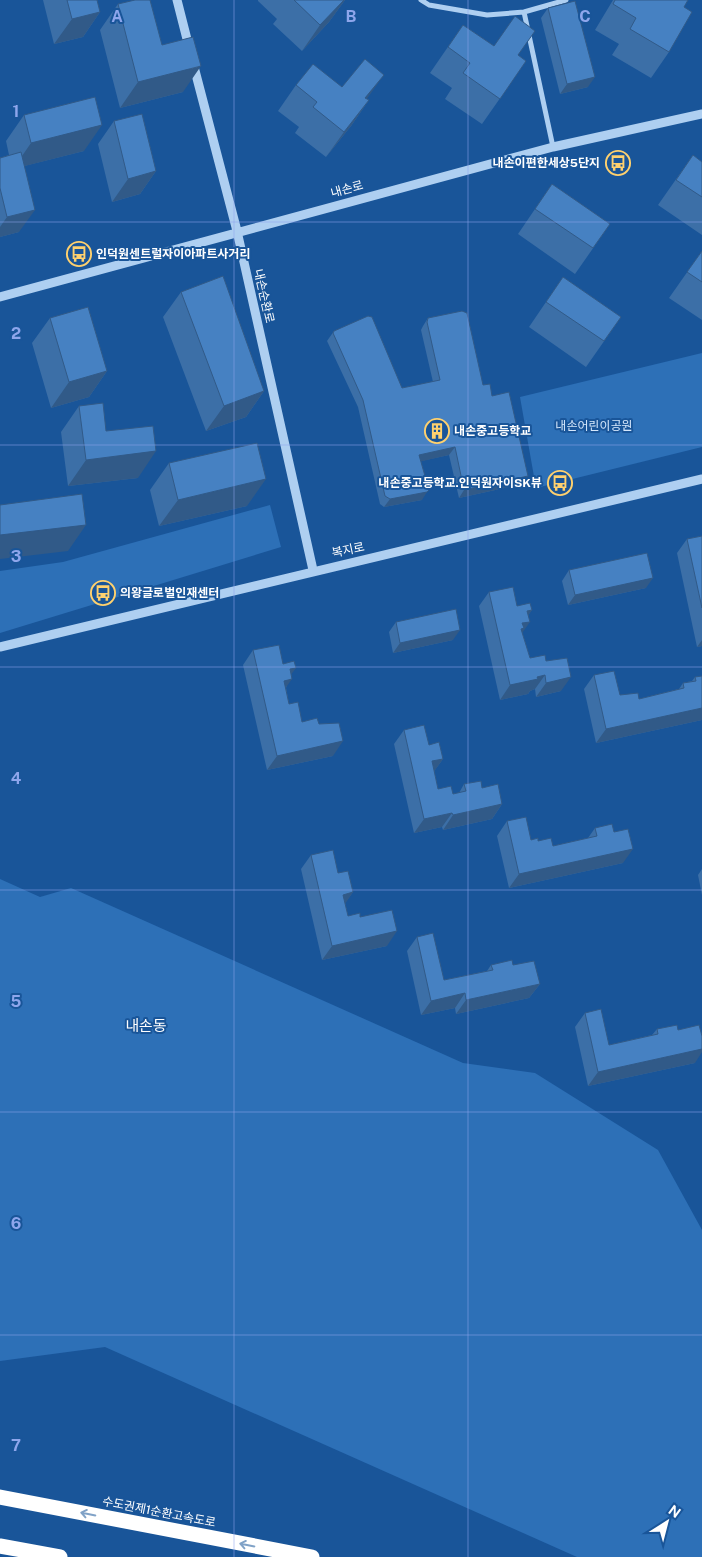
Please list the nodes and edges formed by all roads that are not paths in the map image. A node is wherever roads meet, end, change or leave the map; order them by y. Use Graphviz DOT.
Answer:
graph roads {
  1 [pos="177,0"];
  2 [pos="420,0"];
  3 [pos="566,0"];
  4 [pos="524,12"];
  5 [pos="702,114"];
  6 [pos="553,147"];
  7 [pos="237,231"];
  8 [pos="0,297"];
  9 [pos="702,479"];
  10 [pos="313,570"];
  11 [pos="0,647"];
  12 [pos="0,1497"];
  13 [pos="0,1546"];
  14 [pos="60,1557"];
  15 [pos="312,1557"];
  1 -- 7 [label="street, 내손순환로"];
  2 -- 4 [label="street"];
  3 -- 4 [label="street"];
  4 -- 6 [label="street"];
  5 -- 6 [label="street, 내손로"];
  6 -- 7 [label="street, 내손로"];
  7 -- 8 [label="street, 내손로"];
  7 -- 10 [label="street, 내손순환로"];
  9 -- 10 [label="street, 복지로"];
  10 -- 11 [label="street, 복지로"];
  15 -- 12 [label="highway, 수도권제1순환고속도로, one-way"];
  13 -- 14 [label="highway"];
}
